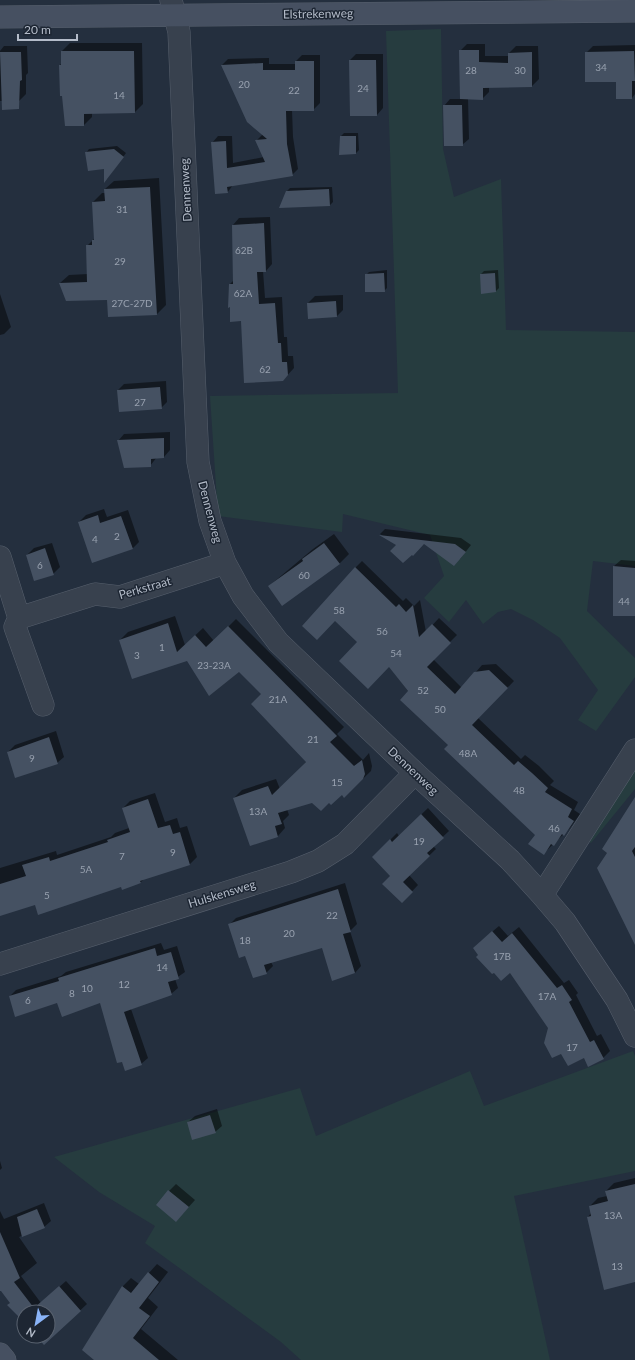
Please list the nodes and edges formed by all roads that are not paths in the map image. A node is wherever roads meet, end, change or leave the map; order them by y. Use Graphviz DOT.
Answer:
graph roads {
  1 [pos="173,8"];
  2 [pos="635,11"];
  3 [pos="0,17"];
  4 [pos="0,557"];
  5 [pos="225,563"];
  6 [pos="19,618"];
  7 [pos="43,705"];
  8 [pos="635,750"];
  9 [pos="415,773"];
  10 [pos="542,895"];
  11 [pos="0,964"];
  12 [pos="635,1036"];
  13 [pos="0,1354"];
  14 [pos="6,1360"];
  1 -- 2 [label="street, Elstrekenweg"];
  1 -- 3 [label="street, Elstrekenweg"];
  1 -- 5 [label="street, Dennenweg"];
  4 -- 6 [label="street"];
  5 -- 6 [label="street, Perkstraat"];
  5 -- 9 [label="street, Dennenweg"];
  6 -- 7 [label="street"];
  8 -- 10 [label="street"];
  9 -- 10 [label="street, Dennenweg"];
  9 -- 11 [label="street, Hulskensweg"];
  10 -- 12 [label="street, Dennenweg"];
  13 -- 14 [label="street"];
}
